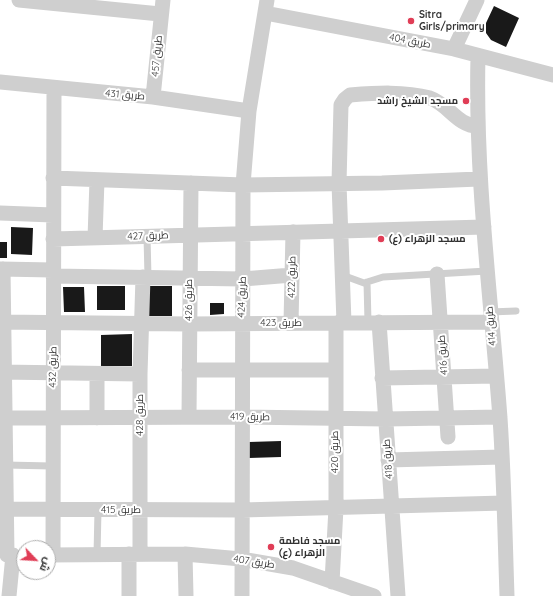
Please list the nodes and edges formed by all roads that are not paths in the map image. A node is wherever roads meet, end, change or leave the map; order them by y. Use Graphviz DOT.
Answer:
graph roads {
  1 [pos="19,0"];
  2 [pos="476,0"];
  3 [pos="266,6"];
  4 [pos="161,7"];
  5 [pos="454,49"];
  6 [pos="478,56"];
  7 [pos="553,75"];
  8 [pos="0,82"];
  9 [pos="54,88"];
  10 [pos="153,97"];
  11 [pos="249,111"];
  12 [pos="477,126"];
  13 [pos="53,178"];
  14 [pos="479,179"];
  15 [pos="97,180"];
  16 [pos="191,183"];
  17 [pos="339,183"];
  18 [pos="242,185"];
  19 [pos="0,213"];
  20 [pos="52,215"];
  21 [pos="484,227"];
  22 [pos="293,232"];
  23 [pos="340,232"];
  24 [pos="243,233"];
  25 [pos="190,235"];
  26 [pos="147,236"];
  27 [pos="95,238"];
  28 [pos="53,239"];
  29 [pos="2,269"];
  30 [pos="487,271"];
  31 [pos="53,273"];
  32 [pos="437,274"];
  33 [pos="342,275"];
  34 [pos="292,276"];
  35 [pos="145,277"];
  36 [pos="190,278"];
  37 [pos="243,279"];
  38 [pos="367,282"];
  39 [pos="516,311"];
  40 [pos="491,317"];
  41 [pos="2,322"];
  42 [pos="373,322"];
  43 [pos="441,322"];
  44 [pos="54,323"];
  45 [pos="141,323"];
  46 [pos="241,323"];
  47 [pos="291,323"];
  48 [pos="340,323"];
  49 [pos="189,324"];
  50 [pos="242,369"];
  51 [pos="189,370"];
  52 [pos="336,370"];
  53 [pos="3,372"];
  54 [pos="52,374"];
  55 [pos="97,374"];
  56 [pos="140,374"];
  57 [pos="444,376"];
  58 [pos="496,376"];
  59 [pos="382,378"];
  60 [pos="140,417"];
  61 [pos="190,417"];
  62 [pos="242,417"];
  63 [pos="500,417"];
  64 [pos="3,418"];
  65 [pos="52,418"];
  66 [pos="97,418"];
  67 [pos="335,418"];
  68 [pos="447,418"];
  69 [pos="386,419"];
  70 [pos="448,437"];
  71 [pos="502,457"];
  72 [pos="388,460"];
  73 [pos="3,465"];
  74 [pos="52,466"];
  75 [pos="504,503"];
  76 [pos="391,507"];
  77 [pos="336,508"];
  78 [pos="3,509"];
  79 [pos="52,510"];
  80 [pos="98,510"];
  81 [pos="140,510"];
  82 [pos="242,510"];
  83 [pos="51,540"];
  84 [pos="135,554"];
  85 [pos="186,554"];
  86 [pos="11,555"];
  87 [pos="56,555"];
  88 [pos="98,555"];
  89 [pos="241,559"];
  90 [pos="332,582"];
  91 [pos="351,593"];
  92 [pos="9,596"];
  93 [pos="129,596"];
  94 [pos="186,596"];
  95 [pos="242,596"];
  96 [pos="374,596"];
  97 [pos="398,596"];
  98 [pos="507,596"];
  1 -- 4 [label="street, طريق 457"];
  2 -- 5 [label="street"];
  3 -- 5 [label="street, طريق 404"];
  3 -- 11 [label="street, طريق 424"];
  4 -- 10 [label="street, طريق 457"];
  5 -- 6 [label="street, طريق 404"];
  6 -- 7 [label="street, طريق 404"];
  6 -- 12 [label="street, طريق 414"];
  8 -- 9 [label="street, طريق 431"];
  9 -- 10 [label="street, طريق 431"];
  9 -- 13 [label="street, طريق 432"];
  10 -- 11 [label="street, طريق 431"];
  11 -- 18 [label="street, طريق 424"];
  12 -- 14 [label="street, طريق 414"];
  12 -- 17 [label="street, طريق 420"];
  13 -- 15 [label="street"];
  13 -- 20 [label="street, طريق 432"];
  14 -- 17 [label="street"];
  14 -- 21 [label="street, طريق 414"];
  15 -- 16 [label="street"];
  15 -- 27 [label="street"];
  16 -- 18 [label="street"];
  16 -- 25 [label="street, طريق 426"];
  17 -- 18 [label="street"];
  17 -- 23 [label="street, طريق 420"];
  18 -- 24 [label="street, طريق 424"];
  19 -- 20 [label="street"];
  20 -- 28 [label="street, طريق 432"];
  21 -- 23 [label="street, طريق 427"];
  21 -- 30 [label="street, طريق 414"];
  22 -- 23 [label="street, طريق 427"];
  22 -- 24 [label="street, طريق 427"];
  22 -- 34 [label="street, طريق 422"];
  23 -- 33 [label="street, طريق 420"];
  24 -- 25 [label="street, طريق 427"];
  24 -- 37 [label="street, طريق 424"];
  25 -- 26 [label="street, طريق 427"];
  25 -- 36 [label="street, طريق 426"];
  26 -- 27 [label="street, طريق 427"];
  26 -- 35 [label="lane"];
  27 -- 28 [label="street, طريق 427"];
  28 -- 31 [label="street, طريق 432"];
  29 -- 31 [label="street"];
  29 -- 41 [label="street"];
  30 -- 32 [label="lane"];
  30 -- 40 [label="street, طريق 414"];
  31 -- 35 [label="street"];
  31 -- 44 [label="street, طريق 432"];
  32 -- 38 [label="lane"];
  32 -- 43 [label="street, طريق 416"];
  33 -- 38 [label="lane"];
  33 -- 48 [label="street, طريق 420"];
  34 -- 37 [label="street"];
  34 -- 47 [label="street, طريق 422"];
  35 -- 36 [label="street"];
  35 -- 45 [label="street, طريق 428"];
  36 -- 37 [label="street"];
  36 -- 49 [label="street, طريق 426"];
  37 -- 46 [label="street, طريق 424"];
  38 -- 42 [label="lane"];
  39 -- 40 [label="lane"];
  40 -- 43 [label="street, طريق 423"];
  40 -- 58 [label="street, طريق 414"];
  41 -- 44 [label="street, طريق 423"];
  41 -- 53 [label="street"];
  42 -- 43 [label="street, طريق 423"];
  42 -- 48 [label="street, طريق 423"];
  42 -- 59 [label="street, طريق 418"];
  43 -- 57 [label="street, طريق 416"];
  44 -- 45 [label="street, طريق 423"];
  44 -- 54 [label="street, طريق 432"];
  45 -- 49 [label="street, طريق 423"];
  45 -- 56 [label="street, طريق 428"];
  46 -- 47 [label="street, طريق 423"];
  46 -- 49 [label="street, طريق 423"];
  46 -- 50 [label="street, طريق 424"];
  47 -- 48 [label="street, طريق 423"];
  48 -- 52 [label="street, طريق 420"];
  49 -- 51 [label="street, طريق 426"];
  50 -- 51 [label="street"];
  50 -- 52 [label="street"];
  50 -- 62 [label="street, طريق 424"];
  51 -- 61 [label="street, طريق 426"];
  52 -- 67 [label="street, طريق 420"];
  53 -- 54 [label="street"];
  53 -- 64 [label="street"];
  54 -- 55 [label="street"];
  54 -- 65 [label="street, طريق 432"];
  55 -- 56 [label="street"];
  55 -- 66 [label="street"];
  56 -- 60 [label="street, طريق 428"];
  57 -- 58 [label="street"];
  57 -- 59 [label="street"];
  57 -- 68 [label="street, طريق 416"];
  58 -- 63 [label="street, طريق 414"];
  59 -- 69 [label="street, طريق 418"];
  60 -- 61 [label="street, طريق 419"];
  60 -- 66 [label="street, طريق 419"];
  60 -- 81 [label="street, طريق 428"];
  61 -- 62 [label="street, طريق 419"];
  62 -- 67 [label="street, طريق 419"];
  62 -- 82 [label="street, طريق 424"];
  63 -- 68 [label="street, طريق 419"];
  63 -- 71 [label="street, طريق 414"];
  64 -- 65 [label="street, طريق 419"];
  64 -- 73 [label="street"];
  65 -- 66 [label="street, طريق 419"];
  65 -- 74 [label="street, طريق 432"];
  67 -- 69 [label="street, طريق 419"];
  67 -- 77 [label="street, طريق 420"];
  68 -- 69 [label="street, طريق 419"];
  68 -- 70 [label="street, طريق 416"];
  69 -- 72 [label="street, طريق 418"];
  71 -- 72 [label="street"];
  71 -- 75 [label="street, طريق 414"];
  72 -- 76 [label="street, طريق 418"];
  73 -- 74 [label="lane"];
  73 -- 78 [label="street"];
  74 -- 79 [label="street, طريق 432"];
  75 -- 76 [label="street, طريق 415"];
  75 -- 98 [label="street, طريق 414"];
  76 -- 77 [label="street, طريق 415"];
  76 -- 97 [label="street, طريق 418"];
  77 -- 82 [label="street, طريق 415"];
  77 -- 90 [label="street, طريق 420"];
  78 -- 79 [label="street, طريق 415"];
  78 -- 86 [label="street"];
  79 -- 80 [label="street, طريق 415"];
  79 -- 83 [label="street, طريق 432"];
  80 -- 81 [label="street, طريق 415"];
  80 -- 88 [label="lane"];
  81 -- 82 [label="street, طريق 415"];
  81 -- 84 [label="street, طريق 428"];
  82 -- 89 [label="street, طريق 424"];
  84 -- 85 [label="street, طريق 407"];
  84 -- 88 [label="street, طريق 407"];
  84 -- 93 [label="street"];
  85 -- 89 [label="street, طريق 407"];
  85 -- 94 [label="street"];
  86 -- 92 [label="street"];
  87 -- 88 [label="street, طريق 407"];
  89 -- 90 [label="street, طريق 407"];
  89 -- 95 [label="street, طريق 424"];
  90 -- 91 [label="street, طريق 407"];
  91 -- 96 [label="street, طريق 407"];
}
